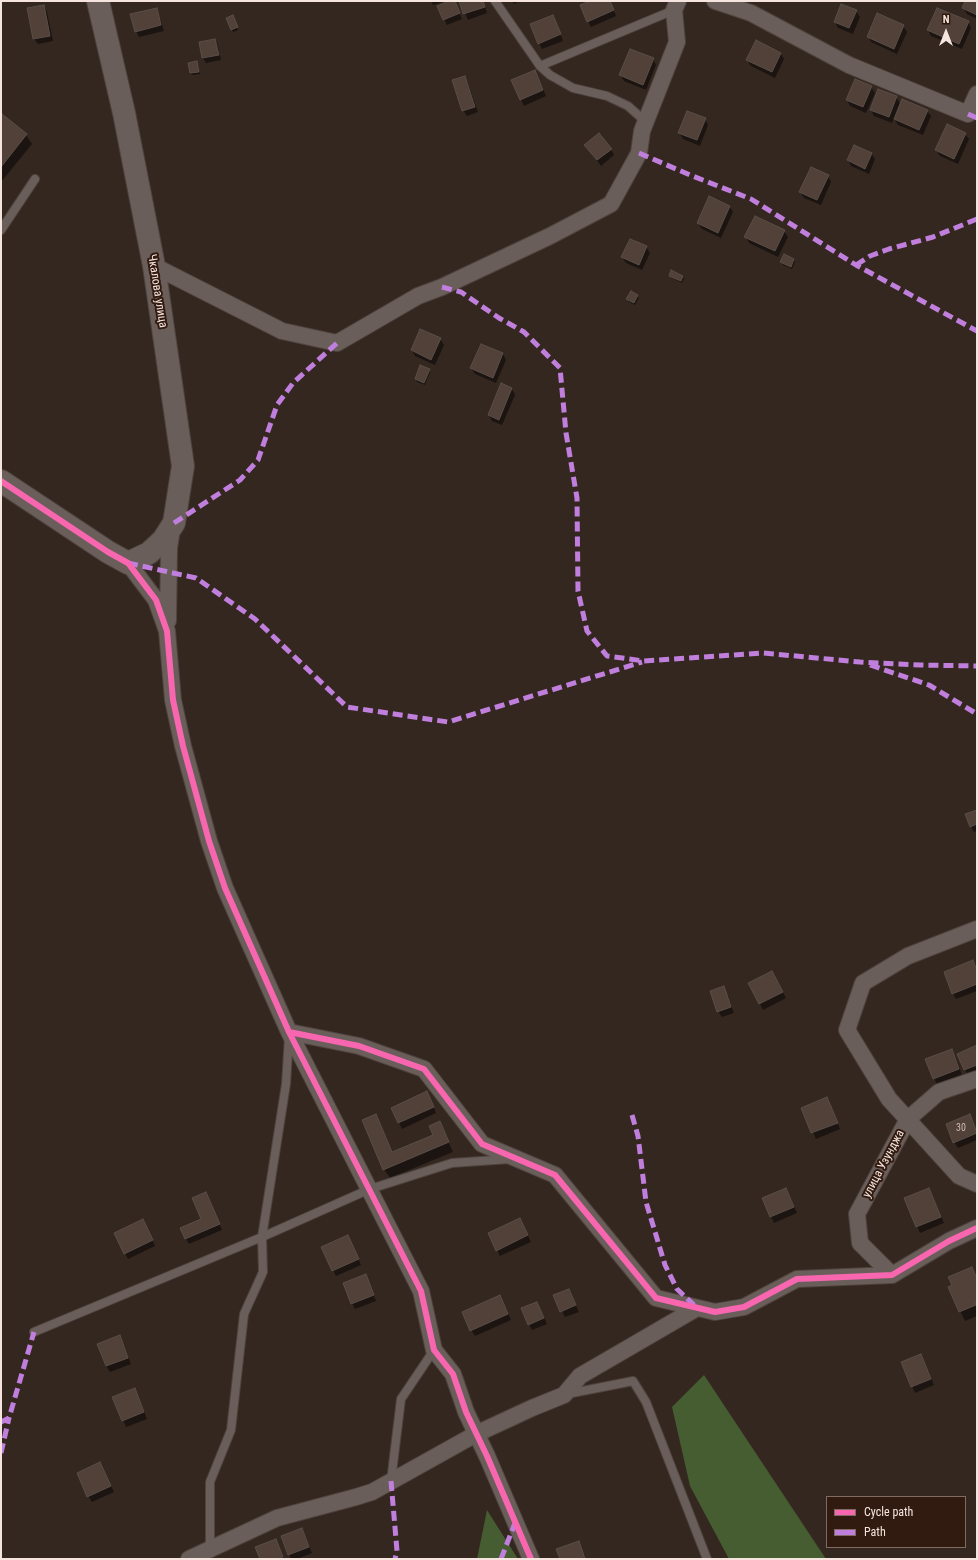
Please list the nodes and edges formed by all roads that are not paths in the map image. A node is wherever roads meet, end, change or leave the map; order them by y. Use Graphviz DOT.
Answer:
graph roads {
  1 [pos="98,1"];
  2 [pos="495,1"];
  3 [pos="714,1"];
  4 [pos="676,6"];
  5 [pos="540,66"];
  6 [pos="977,94"];
  7 [pos="646,122"];
  8 [pos="35,179"];
  9 [pos="1,230"];
  10 [pos="154,266"];
  11 [pos="1,481"];
  12 [pos="174,523"];
  13 [pos="128,563"];
  14 [pos="168,631"];
  15 [pos="977,929"];
  16 [pos="289,1032"];
  17 [pos="977,1079"];
  18 [pos="908,1119"];
  19 [pos="517,1159"];
  20 [pos="977,1184"];
  21 [pos="370,1189"];
  22 [pos="977,1228"];
  23 [pos="262,1237"];
  24 [pos="892,1275"];
  25 [pos="697,1308"];
  26 [pos="34,1332"];
  27 [pos="434,1350"];
  28 [pos="564,1395"];
  29 [pos="476,1434"];
  30 [pos="391,1481"];
  31 [pos="210,1550"];
  32 [pos="189,1559"];
  33 [pos="532,1559"];
  34 [pos="707,1559"];
  1 -- 10 [label="street, Чкалова улица"];
  2 -- 5 [label="lane"];
  3 -- 6 [label="street"];
  4 -- 5 [label="lane"];
  4 -- 7 [label="street"];
  5 -- 7 [label="lane"];
  7 -- 10 [label="street"];
  8 -- 9 [label="lane"];
  10 -- 12 [label="street, Чкалова улица"];
  11 -- 13 [label="street"];
  12 -- 13 [label="street, Чкалова улица"];
  12 -- 14 [label="street"];
  13 -- 14 [label="street"];
  14 -- 16 [label="street"];
  15 -- 18 [label="street"];
  16 -- 19 [label="street"];
  16 -- 21 [label="street"];
  16 -- 23 [label="lane"];
  17 -- 18 [label="street, улица Узунджа"];
  18 -- 20 [label="street"];
  18 -- 24 [label="street, улица Узунджа"];
  19 -- 21 [label="lane"];
  19 -- 25 [label="street"];
  21 -- 23 [label="lane"];
  21 -- 27 [label="street"];
  22 -- 24 [label="street"];
  23 -- 26 [label="lane"];
  23 -- 31 [label="lane"];
  24 -- 25 [label="street"];
  25 -- 28 [label="street"];
  27 -- 29 [label="street"];
  27 -- 30 [label="lane"];
  28 -- 29 [label="street"];
  28 -- 34 [label="lane"];
  29 -- 30 [label="street"];
  29 -- 33 [label="street"];
  30 -- 31 [label="street"];
  31 -- 32 [label="street"];
}
